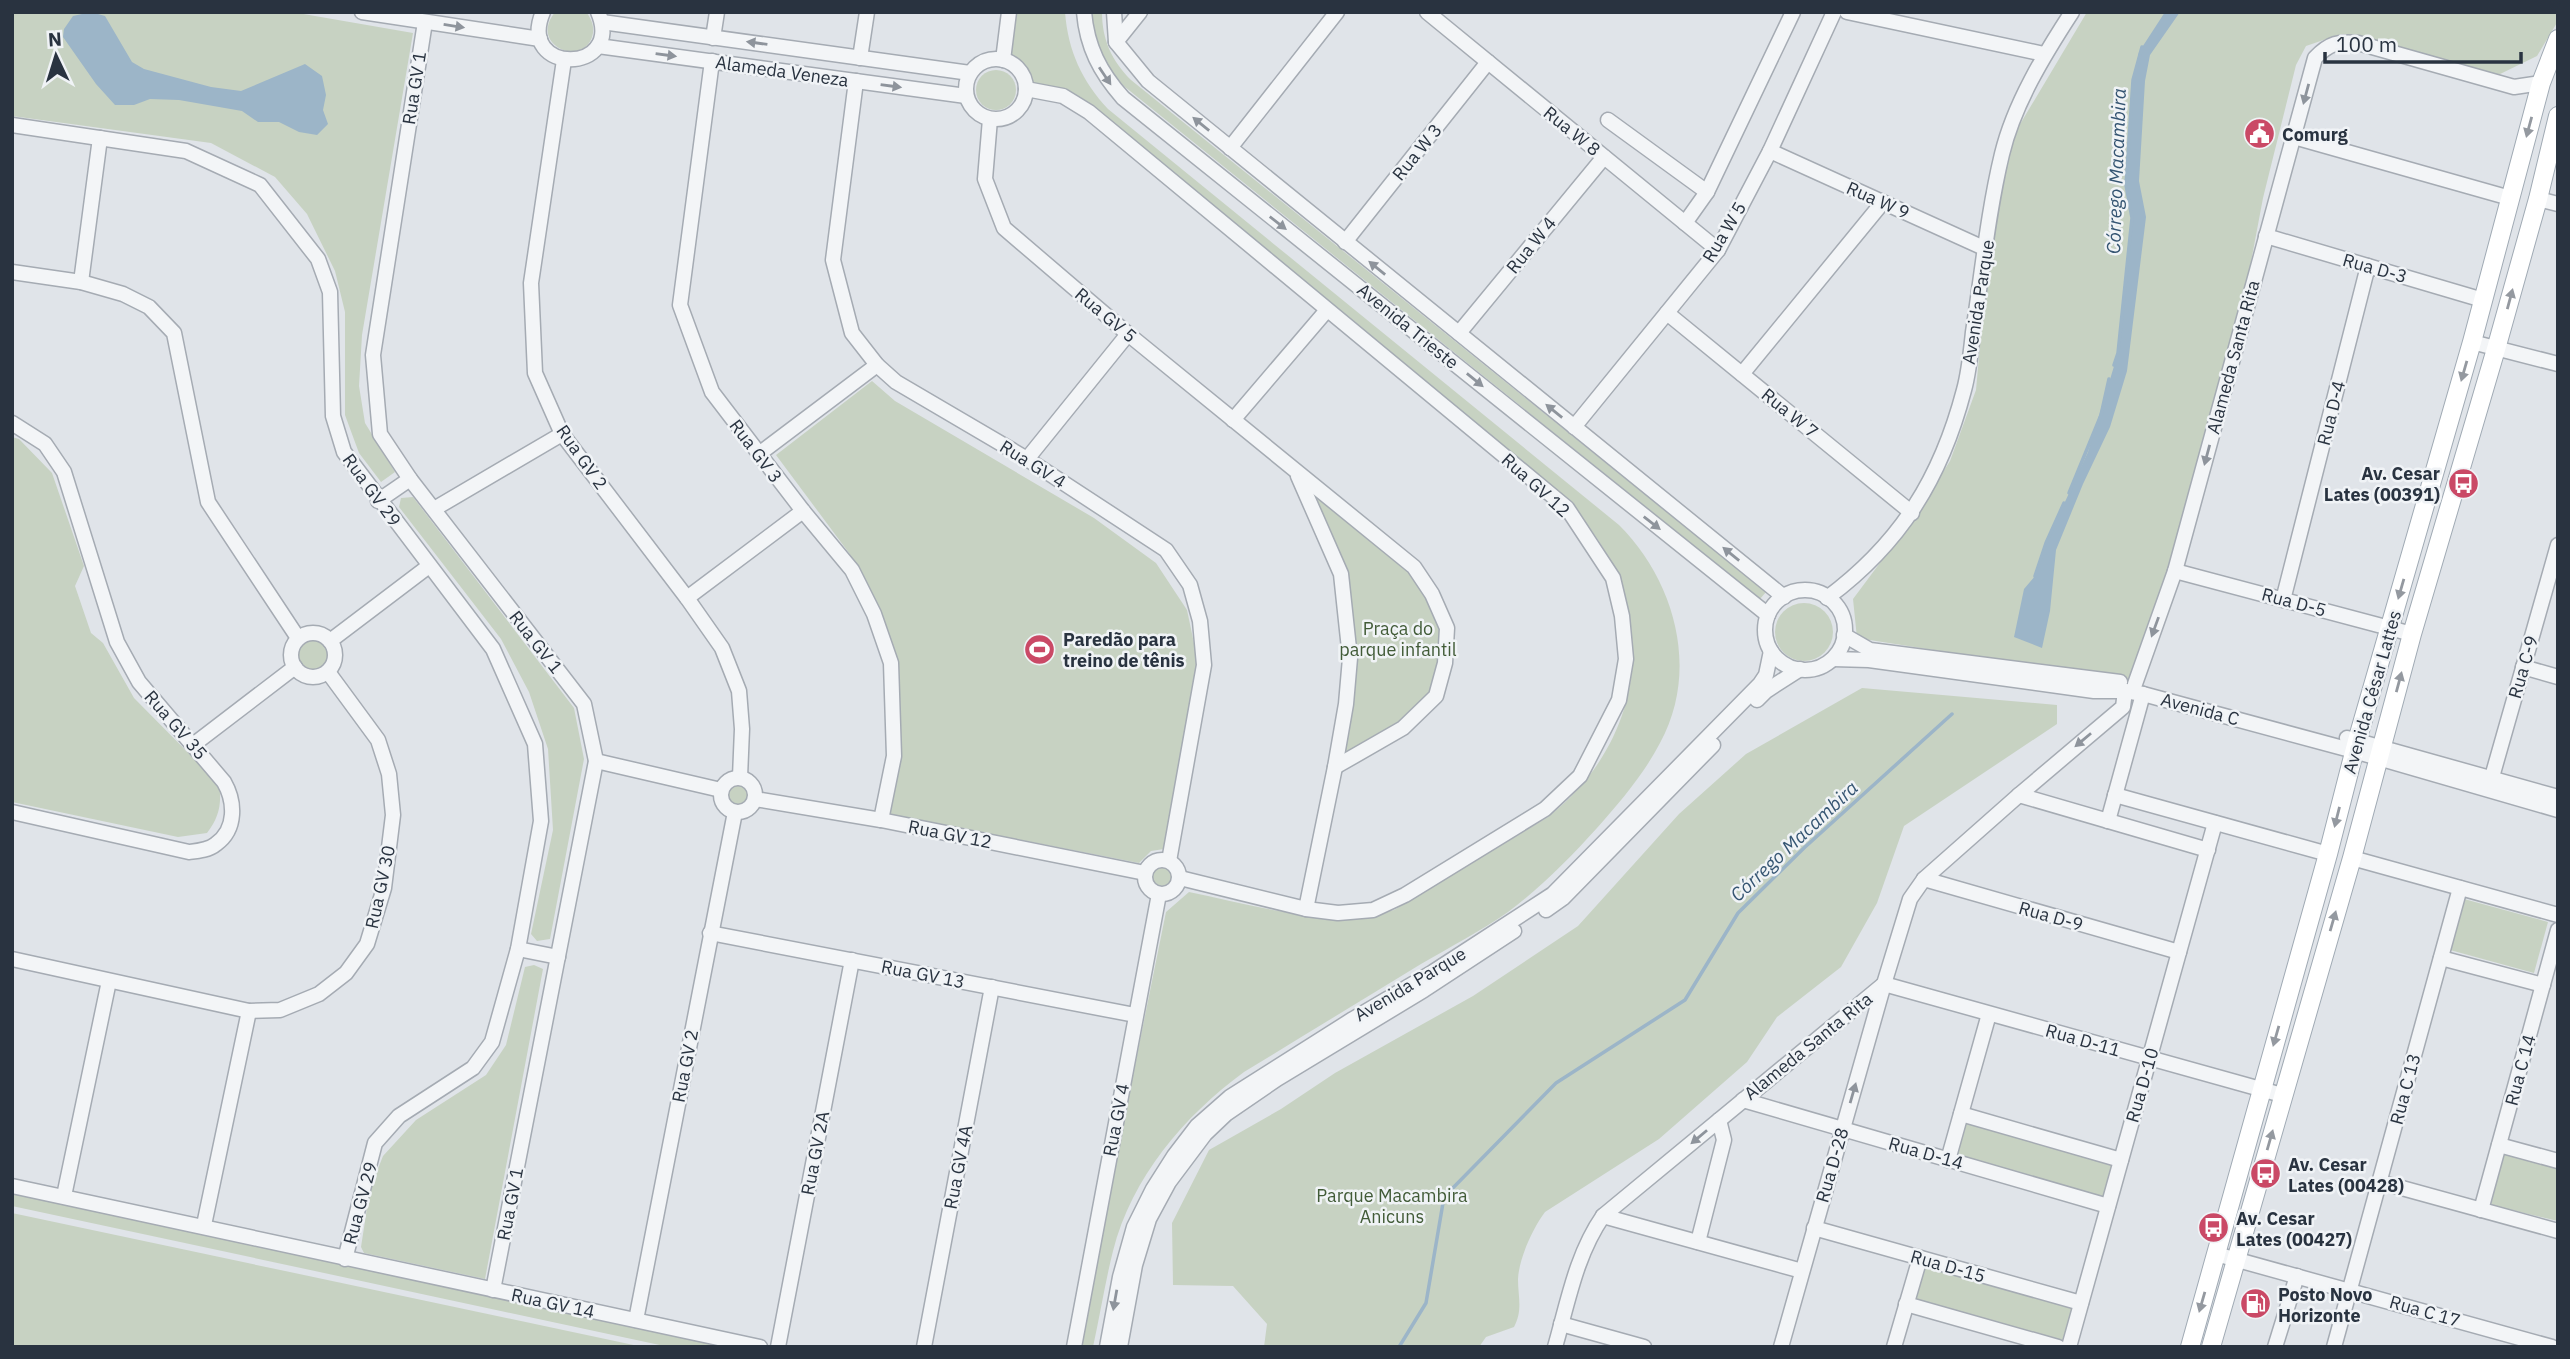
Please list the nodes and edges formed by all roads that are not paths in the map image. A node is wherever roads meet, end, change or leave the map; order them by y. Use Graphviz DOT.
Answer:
graph roads {
  1 [pos="362,12"];
  2 [pos="543,12"];
  3 [pos="717,12"];
  4 [pos="867,12"];
  5 [pos="1009,12"];
  6 [pos="1084,12"];
  7 [pos="1114,12"];
  8 [pos="1140,12"];
  9 [pos="1337,12"];
  10 [pos="1427,12"];
  11 [pos="1793,12"];
  12 [pos="1834,12"];
  13 [pos="1847,12"];
  14 [pos="2072,12"];
  15 [pos="600,17"];
  16 [pos="425,22"];
  17 [pos="713,37"];
  18 [pos="540,39"];
  19 [pos="2558,39"];
  20 [pos="1116,42"];
  21 [pos="598,46"];
  22 [pos="786,47"];
  23 [pos="2044,54"];
  24 [pos="860,58"];
  25 [pos="564,60"];
  26 [pos="1003,60"];
  27 [pos="712,61"];
  28 [pos="1488,62"];
  29 [pos="783,71"];
  30 [pos="970,73"];
  31 [pos="856,81"];
  32 [pos="2541,83"];
  33 [pos="1026,89"];
  34 [pos="967,96"];
  35 [pos="2558,116"];
  36 [pos="990,119"];
  37 [pos="1608,120"];
  38 [pos="12,125"];
  39 [pos="2294,137"];
  40 [pos="100,138"];
  41 [pos="1230,148"];
  42 [pos="1770,152"];
  43 [pos="1604,157"];
  44 [pos="1707,192"];
  45 [pos="2511,198"];
  46 [pos="2538,199"];
  47 [pos="1883,202"];
  48 [pos="2558,204"];
  49 [pos="1685,223"];
  50 [pos="2266,236"];
  51 [pos="1345,242"];
  52 [pos="1986,249"];
  53 [pos="1718,250"];
  54 [pos="2368,266"];
  55 [pos="12,272"];
  56 [pos="81,282"];
  57 [pos="2483,300"];
  58 [pos="1327,310"];
  59 [pos="1667,313"];
  60 [pos="1128,334"];
  61 [pos="1459,334"];
  62 [pos="2472,342"];
  63 [pos="2496,349"];
  64 [pos="2558,364"];
  65 [pos="877,365"];
  66 [pos="1742,374"];
  67 [pos="1233,420"];
  68 [pos="12,423"];
  69 [pos="1574,427"];
  70 [pos="562,434"];
  71 [pos="759,454"];
  72 [pos="1027,459"];
  73 [pos="1296,472"];
  74 [pos="410,478"];
  75 [pos="379,501"];
  76 [pos="434,509"];
  77 [pos="803,511"];
  78 [pos="1912,513"];
  79 [pos="2558,545"];
  80 [pos="429,566"];
  81 [pos="2175,571"];
  82 [pos="1856,576"];
  83 [pos="1784,597"];
  84 [pos="687,598"];
  85 [pos="1827,598"];
  86 [pos="2283,600"];
  87 [pos="1840,612"];
  88 [pos="1768,615"];
  89 [pos="2390,628"];
  90 [pos="2412,634"];
  91 [pos="1844,635"];
  92 [pos="298,639"];
  93 [pos="330,641"];
  94 [pos="1771,652"];
  95 [pos="1833,659"];
  96 [pos="295,667"];
  97 [pos="2523,667"];
  98 [pos="1800,670"];
  99 [pos="328,671"];
  100 [pos="2558,677"];
  101 [pos="2134,690"];
  102 [pos="193,745"];
  103 [pos="2356,746"];
  104 [pos="2380,753"];
  105 [pos="596,761"];
  106 [pos="1335,767"];
  107 [pos="740,777"];
  108 [pos="2490,783"];
  109 [pos="721,790"];
  110 [pos="2019,794"];
  111 [pos="2115,795"];
  112 [pos="2558,797"];
  113 [pos="755,799"];
  114 [pos="2558,810"];
  115 [pos="12,812"];
  116 [pos="735,812"];
  117 [pos="881,820"];
  118 [pos="2108,821"];
  119 [pos="2215,823"];
  120 [pos="2208,850"];
  121 [pos="2328,855"];
  122 [pos="2352,858"];
  123 [pos="1169,861"];
  124 [pos="1145,873"];
  125 [pos="1180,878"];
  126 [pos="1924,879"];
  127 [pos="2460,888"];
  128 [pos="1159,894"];
  129 [pos="1306,909"];
  130 [pos="2558,915"];
  131 [pos="2558,930"];
  132 [pos="710,933"];
  133 [pos="517,949"];
  134 [pos="2179,952"];
  135 [pos="558,957"];
  136 [pos="2441,958"];
  137 [pos="12,959"];
  138 [pos="852,960"];
  139 [pos="109,981"];
  140 [pos="1884,984"];
  141 [pos="2543,985"];
  142 [pos="992,987"];
  143 [pos="249,1011"];
  144 [pos="1989,1014"];
  145 [pos="1135,1015"];
  146 [pos="2150,1058"];
  147 [pos="2261,1089"];
  148 [pos="2282,1095"];
  149 [pos="1744,1100"];
  150 [pos="1961,1114"];
  151 [pos="1719,1120"];
  152 [pos="1843,1129"];
  153 [pos="2499,1145"];
  154 [pos="1948,1160"];
  155 [pos="2121,1160"];
  156 [pos="2558,1161"];
  157 [pos="2380,1182"];
  158 [pos="12,1186"];
  159 [pos="64,1196"];
  160 [pos="2108,1206"];
  161 [pos="2482,1210"];
  162 [pos="1603,1216"];
  163 [pos="204,1225"];
  164 [pos="1814,1228"];
  165 [pos="2558,1231"];
  166 [pos="1698,1242"];
  167 [pos="2216,1254"];
  168 [pos="1920,1258"];
  169 [pos="345,1259"];
  170 [pos="2236,1259"];
  171 [pos="1802,1271"];
  172 [pos="2297,1276"];
  173 [pos="493,1290"];
  174 [pos="2350,1291"];
  175 [pos="2081,1303"];
  176 [pos="1906,1304"];
  177 [pos="636,1320"];
  178 [pos="1561,1324"];
  179 [pos="760,1347"];
  180 [pos="778,1347"];
  181 [pos="924,1347"];
  182 [pos="1074,1347"];
  183 [pos="1107,1347"];
  184 [pos="1120,1347"];
  185 [pos="1555,1347"];
  186 [pos="1644,1347"];
  187 [pos="1781,1347"];
  188 [pos="1894,1347"];
  189 [pos="2058,1347"];
  190 [pos="2068,1347"];
  191 [pos="2190,1347"];
  192 [pos="2211,1347"];
  193 [pos="2275,1347"];
  194 [pos="2334,1347"];
  195 [pos="2552,1347"];
  1 -- 16 [label="street"];
  2 -- 18 [label="street"];
  3 -- 17 [label="street"];
  4 -- 24 [label="street"];
  5 -- 26 [label="street"];
  6 -- 88 [label="street, Avenida Trieste, one-way"];
  7 -- 20 [label="street"];
  8 -- 20 [label="street"];
  9 -- 41 [label="street"];
  10 -- 28 [label="street, Rua W 8"];
  11 -- 44 [label="street"];
  12 -- 42 [label="street, Rua W 5"];
  13 -- 23 [label="street"];
  14 -- 23 [label="street, Avenida Parque"];
  15 -- 17 [label="street, Alameda Veneza"];
  15 -- 21 [label="street"];
  16 -- 18 [label="street, one-way"];
  16 -- 74 [label="street, Rua GV 1"];
  22 -- 17 [label="street, Alameda Veneza, one-way"];
  18 -- 25 [label="street"];
  19 -- 32 [label="main road, Avenida César Lattes"];
  41 -- 20 [label="street, Avenida Trieste, one-way"];
  21 -- 25 [label="street"];
  21 -- 27 [label="street, Alameda Veneza, one-way"];
  22 -- 24 [label="street, Alameda Veneza"];
  22 -- 29 [label="street"];
  23 -- 52 [label="street, Avenida Parque"];
  24 -- 30 [label="street, Alameda Veneza"];
  25 -- 70 [label="street, Rua GV 2"];
  26 -- 30 [label="street"];
  26 -- 33 [label="street"];
  27 -- 29 [label="street, Alameda Veneza"];
  27 -- 71 [label="street, Rua GV 3"];
  28 -- 43 [label="street, Rua W 8"];
  28 -- 51 [label="street, Rua W 3"];
  29 -- 31 [label="street, Alameda Veneza"];
  30 -- 34 [label="street"];
  31 -- 34 [label="street, Alameda Veneza, one-way"];
  31 -- 65 [label="street, Rua GV 4"];
  32 -- 39 [label="street, Alameda Santa Rita, one-way"];
  32 -- 45 [label="main road, Avenida César Lattes, one-way"];
  33 -- 36 [label="street"];
  33 -- 58 [label="street, Rua GV 12"];
  34 -- 36 [label="street"];
  35 -- 46 [label="main road, Avenida César Lattes"];
  36 -- 60 [label="street, Rua GV 5"];
  37 -- 44 [label="street"];
  38 -- 40 [label="street, Rua GV 29"];
  39 -- 45 [label="street"];
  39 -- 50 [label="street, Alameda Santa Rita"];
  40 -- 56 [label="street"];
  40 -- 75 [label="street, Rua GV 29"];
  41 -- 51 [label="street, Avenida Trieste"];
  42 -- 47 [label="street, Rua W 9"];
  42 -- 53 [label="street, Rua W 5"];
  43 -- 49 [label="street, Rua W 8"];
  43 -- 61 [label="street, Rua W 4"];
  44 -- 49 [label="street"];
  45 -- 57 [label="main road, Avenida César Lattes"];
  46 -- 48 [label="street"];
  63 -- 46 [label="main road, Avenida César Lattes, one-way"];
  47 -- 52 [label="street, Rua W 9"];
  47 -- 66 [label="street"];
  49 -- 53 [label="street, Rua W 8"];
  50 -- 54 [label="street, Rua D-3"];
  50 -- 81 [label="street, Alameda Santa Rita, one-way"];
  61 -- 51 [label="street, Avenida Trieste, one-way"];
  52 -- 78 [label="street, Avenida Parque"];
  53 -- 59 [label="street, Rua W 5"];
  54 -- 57 [label="street, Rua D-3"];
  54 -- 86 [label="street, Rua D-4"];
  55 -- 56 [label="street"];
  56 -- 92 [label="street"];
  57 -- 62 [label="main road, Avenida César Lattes"];
  58 -- 67 [label="street"];
  58 -- 129 [label="street, Rua GV 12"];
  59 -- 66 [label="street, Rua W 7"];
  59 -- 69 [label="street, Rua W 5"];
  60 -- 67 [label="street, Rua GV 5"];
  60 -- 72 [label="street"];
  69 -- 61 [label="street, Avenida Trieste, one-way"];
  62 -- 63 [label="street"];
  62 -- 89 [label="main road, Avenida César Lattes, one-way"];
  63 -- 64 [label="street"];
  63 -- 90 [label="main road, Avenida César Lattes"];
  65 -- 71 [label="street"];
  65 -- 72 [label="street, Rua GV 4"];
  66 -- 78 [label="street, Rua W 7"];
  67 -- 73 [label="street, Rua GV 5"];
  68 -- 102 [label="street, Rua GV 35"];
  83 -- 69 [label="street, Avenida Trieste, one-way"];
  70 -- 76 [label="street"];
  70 -- 84 [label="street, Rua GV 2"];
  71 -- 77 [label="street, Rua GV 3"];
  72 -- 123 [label="street, Rua GV 4"];
  73 -- 106 [label="street, Rua GV 5"];
  73 -- 106 [label="street, Rua GV 5"];
  74 -- 75 [label="street"];
  74 -- 76 [label="street, Rua GV 1"];
  75 -- 80 [label="street, Rua GV 29"];
  76 -- 105 [label="street, Rua GV 1"];
  77 -- 84 [label="street"];
  77 -- 117 [label="street, Rua GV 3"];
  78 -- 82 [label="street, Avenida Parque"];
  79 -- 97 [label="street, Rua C-9"];
  80 -- 93 [label="street"];
  80 -- 133 [label="street, Rua GV 29"];
  81 -- 86 [label="street, Rua D-5"];
  81 -- 101 [label="street, Alameda Santa Rita, one-way"];
  82 -- 85 [label="street, Avenida Parque"];
  82 -- 87 [label="street, Avenida Parque"];
  83 -- 85 [label="street"];
  83 -- 88 [label="street"];
  84 -- 107 [label="street, Rua GV 2"];
  85 -- 87 [label="street"];
  86 -- 89 [label="street, Rua D-5"];
  87 -- 91 [label="street"];
  88 -- 94 [label="street"];
  89 -- 90 [label="street, Rua D-5"];
  89 -- 103 [label="main road, Avenida César Lattes"];
  104 -- 90 [label="main road, Avenida César Lattes, one-way"];
  91 -- 95 [label="street"];
  91 -- 101 [label="street, Avenida C"];
  92 -- 93 [label="street"];
  92 -- 96 [label="street"];
  93 -- 99 [label="street"];
  94 -- 98 [label="street"];
  94 -- 183 [label="street, Avenida Parque, one-way"];
  95 -- 98 [label="street"];
  95 -- 101 [label="street, Avenida C"];
  96 -- 99 [label="street"];
  96 -- 102 [label="street"];
  97 -- 100 [label="street"];
  97 -- 108 [label="street, Rua C-9"];
  98 -- 184 [label="street, Avenida Parque"];
  99 -- 143 [label="street, Rua GV 30"];
  101 -- 103 [label="street, Avenida C"];
  101 -- 110 [label="street, Alameda Santa Rita, one-way"];
  101 -- 111 [label="street"];
  102 -- 115 [label="street, Rua GV 35"];
  103 -- 104 [label="street, Avenida C"];
  103 -- 121 [label="main road, Avenida César Lattes, one-way"];
  104 -- 108 [label="street, Avenida C"];
  104 -- 122 [label="main road, Avenida César Lattes"];
  105 -- 109 [label="street"];
  105 -- 135 [label="street, Rua GV 1"];
  106 -- 129 [label="street, Rua GV 5"];
  107 -- 109 [label="street"];
  107 -- 113 [label="street"];
  108 -- 112 [label="street, Avenida C"];
  108 -- 114 [label="street, Avenida C"];
  109 -- 116 [label="street"];
  110 -- 118 [label="street"];
  110 -- 126 [label="street, Alameda Santa Rita"];
  111 -- 118 [label="street"];
  111 -- 119 [label="street"];
  113 -- 116 [label="street"];
  113 -- 117 [label="street, Rua GV 12"];
  116 -- 132 [label="street, Rua GV 2"];
  117 -- 124 [label="street, Rua GV 12"];
  118 -- 120 [label="street"];
  119 -- 120 [label="street, Rua D-10"];
  119 -- 121 [label="street"];
  120 -- 134 [label="street, Rua D-10"];
  121 -- 147 [label="main road, Avenida César Lattes, one-way"];
  122 -- 127 [label="street"];
  148 -- 122 [label="main road, Avenida César Lattes, one-way"];
  123 -- 124 [label="street"];
  123 -- 125 [label="street"];
  124 -- 128 [label="street"];
  125 -- 128 [label="street"];
  125 -- 129 [label="street, Rua GV 12"];
  126 -- 134 [label="street, Rua D-9"];
  126 -- 140 [label="street, Alameda Santa Rita"];
  127 -- 130 [label="street"];
  127 -- 136 [label="street, Rua C 13"];
  128 -- 145 [label="street, Rua GV 4"];
  131 -- 141 [label="street, Rua C 14"];
  132 -- 138 [label="street, Rua GV 13"];
  132 -- 177 [label="street, Rua GV 2"];
  133 -- 135 [label="street"];
  133 -- 169 [label="street, Rua GV 29"];
  134 -- 146 [label="street, Rua D-10"];
  135 -- 173 [label="street, Rua GV 1"];
  136 -- 141 [label="street"];
  136 -- 157 [label="street, Rua C 13"];
  137 -- 139 [label="street, Rua GV 30"];
  138 -- 142 [label="street, Rua GV 13"];
  138 -- 180 [label="street, Rua GV 2A"];
  139 -- 143 [label="street, Rua GV 30"];
  139 -- 159 [label="street"];
  140 -- 144 [label="street, Rua D-11"];
  140 -- 149 [label="street, Alameda Santa Rita"];
  152 -- 140 [label="street, Rua D-28, one-way"];
  141 -- 153 [label="street, Rua C 14"];
  142 -- 145 [label="street, Rua GV 13"];
  142 -- 181 [label="street, Rua GV 4A"];
  143 -- 163 [label="street"];
  144 -- 146 [label="street, Rua D-11"];
  144 -- 150 [label="street"];
  145 -- 182 [label="street, Rua GV 4"];
  146 -- 147 [label="street, Rua D-11"];
  146 -- 155 [label="street, Rua D-10"];
  147 -- 148 [label="street, Rua D-11"];
  147 -- 167 [label="main road, Avenida César Lattes"];
  170 -- 148 [label="main road, Avenida César Lattes, one-way"];
  149 -- 151 [label="street, Alameda Santa Rita"];
  149 -- 152 [label="street, Rua D-14"];
  150 -- 154 [label="street"];
  150 -- 155 [label="street"];
  151 -- 162 [label="street, Alameda Santa Rita, one-way"];
  151 -- 166 [label="street"];
  152 -- 154 [label="street, Rua D-14"];
  152 -- 164 [label="street, Rua D-28"];
  153 -- 156 [label="street"];
  153 -- 161 [label="street, Rua C 14"];
  154 -- 160 [label="street, Rua D-14"];
  155 -- 160 [label="street, Rua D-10"];
  157 -- 161 [label="street"];
  157 -- 174 [label="street, Rua C 13"];
  158 -- 159 [label="street, Rua GV 29"];
  159 -- 163 [label="street, Rua GV 29"];
  160 -- 175 [label="street, Rua D-10"];
  161 -- 165 [label="street"];
  162 -- 166 [label="street"];
  162 -- 178 [label="street, Alameda Santa Rita"];
  163 -- 169 [label="street, Rua GV 29"];
  164 -- 168 [label="street, Rua D-15"];
  164 -- 171 [label="street, Rua D-28"];
  166 -- 171 [label="street"];
  167 -- 170 [label="street, Rua C 17"];
  167 -- 191 [label="main road, Avenida César Lattes, one-way"];
  168 -- 175 [label="street, Rua D-15"];
  168 -- 176 [label="street"];
  169 -- 173 [label="street, Rua GV 14"];
  170 -- 172 [label="street, Rua C 17"];
  170 -- 192 [label="main road, Avenida César Lattes"];
  171 -- 187 [label="street, Rua D-28"];
  172 -- 174 [label="street, Rua C 17"];
  172 -- 193 [label="street"];
  173 -- 177 [label="street, Rua GV 14"];
  174 -- 194 [label="street, Rua C 13"];
  174 -- 195 [label="street, Rua C 17"];
  175 -- 190 [label="street, Rua D-10"];
  176 -- 188 [label="street"];
  176 -- 189 [label="street"];
  177 -- 179 [label="street, Rua GV 14"];
  178 -- 185 [label="street, Alameda Santa Rita"];
  178 -- 186 [label="street"];
}
